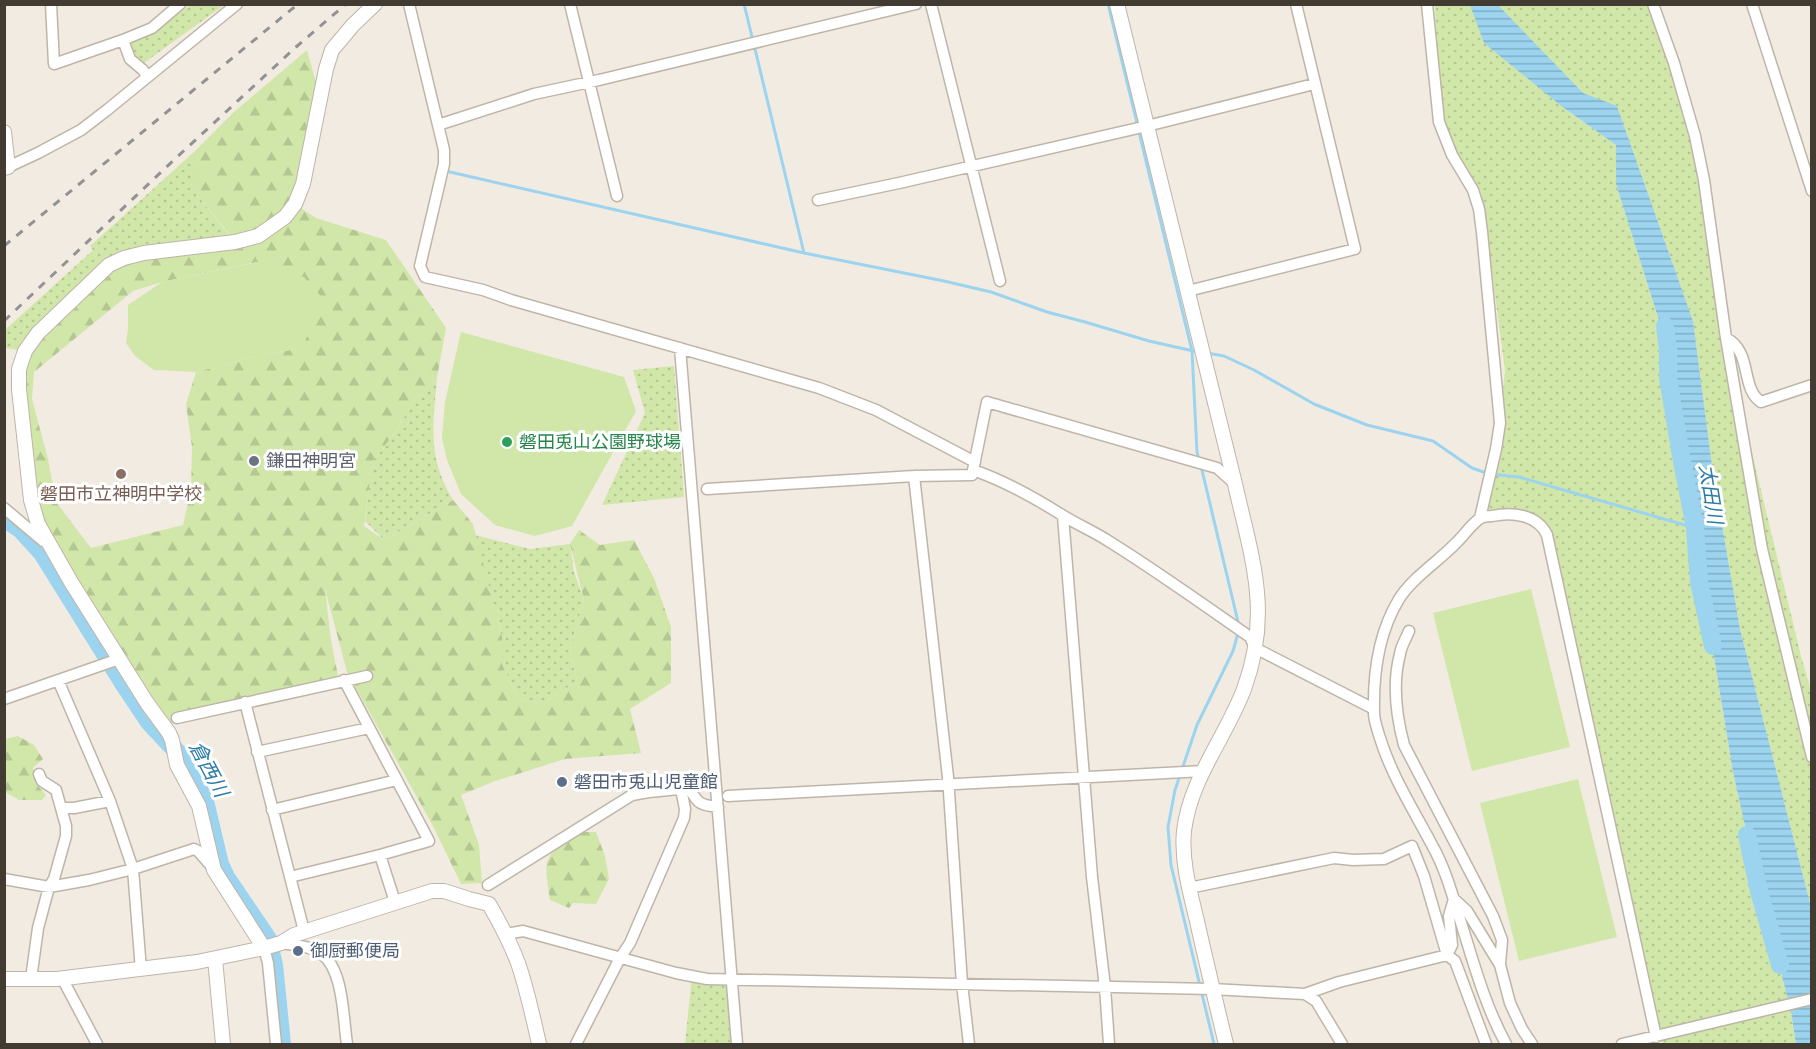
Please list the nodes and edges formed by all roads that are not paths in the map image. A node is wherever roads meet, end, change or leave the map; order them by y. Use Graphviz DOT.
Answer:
graph roads {
  1 [pos="51,4"];
  2 [pos="180,4"];
  3 [pos="237,4"];
  4 [pos="375,4"];
  5 [pos="409,4"];
  6 [pos="570,4"];
  7 [pos="916,4"];
  8 [pos="931,4"];
  9 [pos="1117,4"];
  10 [pos="1296,4"];
  11 [pos="1426,4"];
  12 [pos="1653,4"];
  13 [pos="1752,4"];
  14 [pos="123,40"];
  15 [pos="147,76"];
  16 [pos="588,82"];
  17 [pos="1314,84"];
  18 [pos="438,125"];
  19 [pos="1147,126"];
  20 [pos="4,132"];
  21 [pos="970,165"];
  22 [pos="6,167"];
  23 [pos="1812,191"];
  24 [pos="617,196"];
  25 [pos="818,200"];
  26 [pos="1000,281"];
  27 [pos="1188,291"];
  28 [pos="1726,338"];
  29 [pos="680,348"];
  30 [pos="1812,385"];
  31 [pos="974,466"];
  32 [pos="914,476"];
  33 [pos="1235,484"];
  34 [pos="707,489"];
  35 [pos="4,508"];
  36 [pos="1063,516"];
  37 [pos="1480,518"];
  38 [pos="47,542"];
  39 [pos="1409,631"];
  40 [pos="1255,648"];
  41 [pos="119,659"];
  42 [pos="366,676"];
  43 [pos="58,680"];
  44 [pos="344,680"];
  45 [pos="4,699"];
  46 [pos="244,702"];
  47 [pos="1374,709"];
  48 [pos="177,718"];
  49 [pos="369,728"];
  50 [pos="257,752"];
  51 [pos="1812,757"];
  52 [pos="1204,771"];
  53 [pos="39,774"];
  54 [pos="1085,777"];
  55 [pos="397,780"];
  56 [pos="949,784"];
  57 [pos="681,789"];
  58 [pos="728,796"];
  59 [pos="110,801"];
  60 [pos="718,807"];
  61 [pos="61,808"];
  62 [pos="272,810"];
  63 [pos="380,855"];
  64 [pos="133,869"];
  65 [pos="214,870"];
  66 [pos="290,877"];
  67 [pos="4,879"];
  68 [pos="489,885"];
  69 [pos="49,887"];
  70 [pos="1189,888"];
  71 [pos="1454,899"];
  72 [pos="395,902"];
  73 [pos="304,932"];
  74 [pos="506,934"];
  75 [pos="281,943"];
  76 [pos="264,948"];
  77 [pos="1447,955"];
  78 [pos="620,958"];
  79 [pos="215,959"];
  80 [pos="1500,965"];
  81 [pos="141,970"];
  82 [pos="62,978"];
  83 [pos="4,979"];
  84 [pos="31,979"];
  85 [pos="732,979"];
  86 [pos="962,984"];
  87 [pos="1105,987"];
  88 [pos="1212,989"];
  89 [pos="1305,994"];
  90 [pos="1812,999"];
  91 [pos="1664,1037"];
  92 [pos="97,1044"];
  93 [pos="223,1044"];
  94 [pos="276,1044"];
  95 [pos="347,1044"];
  96 [pos="539,1044"];
  97 [pos="576,1044"];
  98 [pos="737,1044"];
  99 [pos="969,1044"];
  100 [pos="1109,1044"];
  101 [pos="1226,1044"];
  102 [pos="1342,1044"];
  103 [pos="1482,1044"];
  104 [pos="1506,1044"];
  105 [pos="1532,1044"];
  106 [pos="1622,1044"];
  1 -- 14 [label="street"];
  2 -- 14 [label="street"];
  3 -- 15 [label="street"];
  4 -- 38 [label="street"];
  5 -- 18 [label="street"];
  6 -- 16 [label="street"];
  7 -- 16 [label="street"];
  8 -- 21 [label="street"];
  9 -- 19 [label="street"];
  10 -- 17 [label="street"];
  11 -- 37 [label="street"];
  12 -- 28 [label="street"];
  13 -- 23 [label="street"];
  14 -- 15 [label="street"];
  15 -- 22 [label="street"];
  16 -- 18 [label="street"];
  16 -- 24 [label="street"];
  17 -- 19 [label="street"];
  17 -- 27 [label="street"];
  18 -- 29 [label="street"];
  19 -- 21 [label="street"];
  19 -- 27 [label="street"];
  20 -- 22 [label="street"];
  21 -- 25 [label="street"];
  21 -- 26 [label="street"];
  27 -- 33 [label="street"];
  28 -- 30 [label="street"];
  28 -- 51 [label="street"];
  29 -- 31 [label="street"];
  29 -- 60 [label="street"];
  31 -- 32 [label="street"];
  31 -- 33 [label="street"];
  31 -- 36 [label="street"];
  32 -- 34 [label="street"];
  32 -- 56 [label="street"];
  33 -- 40 [label="street"];
  35 -- 38 [label="street"];
  36 -- 40 [label="street"];
  36 -- 54 [label="street"];
  37 -- 47 [label="street"];
  37 -- 91 [label="street"];
  38 -- 41 [label="street"];
  39 -- 80 [label="street"];
  40 -- 47 [label="street"];
  40 -- 52 [label="street"];
  41 -- 43 [label="street"];
  41 -- 65 [label="street"];
  42 -- 44 [label="street"];
  43 -- 45 [label="street"];
  43 -- 59 [label="street"];
  44 -- 46 [label="street"];
  44 -- 49 [label="street"];
  46 -- 48 [label="street"];
  46 -- 50 [label="street"];
  47 -- 71 [label="street"];
  49 -- 50 [label="street"];
  49 -- 55 [label="street"];
  50 -- 62 [label="street"];
  52 -- 54 [label="street"];
  52 -- 70 [label="street"];
  53 -- 61 [label="street"];
  54 -- 56 [label="street"];
  54 -- 87 [label="street"];
  55 -- 62 [label="street"];
  55 -- 63 [label="street"];
  56 -- 58 [label="street"];
  56 -- 86 [label="street"];
  57 -- 60 [label="street"];
  57 -- 68 [label="street"];
  57 -- 78 [label="street"];
  59 -- 61 [label="street"];
  59 -- 64 [label="street"];
  60 -- 85 [label="street"];
  61 -- 69 [label="street"];
  62 -- 66 [label="street"];
  63 -- 66 [label="street"];
  63 -- 72 [label="street"];
  64 -- 65 [label="street"];
  64 -- 69 [label="street"];
  64 -- 81 [label="street"];
  65 -- 76 [label="street"];
  66 -- 73 [label="street"];
  67 -- 69 [label="street"];
  69 -- 84 [label="street"];
  70 -- 77 [label="street"];
  70 -- 88 [label="street"];
  71 -- 77 [label="street"];
  71 -- 80 [label="street"];
  71 -- 104 [label="street"];
  72 -- 73 [label="street"];
  72 -- 74 [label="street"];
  73 -- 75 [label="street"];
  74 -- 78 [label="street"];
  74 -- 96 [label="street"];
  75 -- 76 [label="street"];
  75 -- 95 [label="street"];
  76 -- 79 [label="street"];
  76 -- 94 [label="street"];
  77 -- 89 [label="street"];
  77 -- 103 [label="street"];
  78 -- 85 [label="street"];
  78 -- 97 [label="street"];
  79 -- 81 [label="street"];
  79 -- 93 [label="street"];
  80 -- 105 [label="street"];
  81 -- 82 [label="street"];
  82 -- 84 [label="street"];
  82 -- 92 [label="street"];
  83 -- 84 [label="street"];
  85 -- 86 [label="street"];
  85 -- 98 [label="street"];
  86 -- 87 [label="street"];
  86 -- 99 [label="street"];
  87 -- 88 [label="street"];
  87 -- 100 [label="street"];
  88 -- 89 [label="street"];
  88 -- 101 [label="street"];
  89 -- 102 [label="street"];
  90 -- 91 [label="street"];
  91 -- 106 [label="street"];
}
